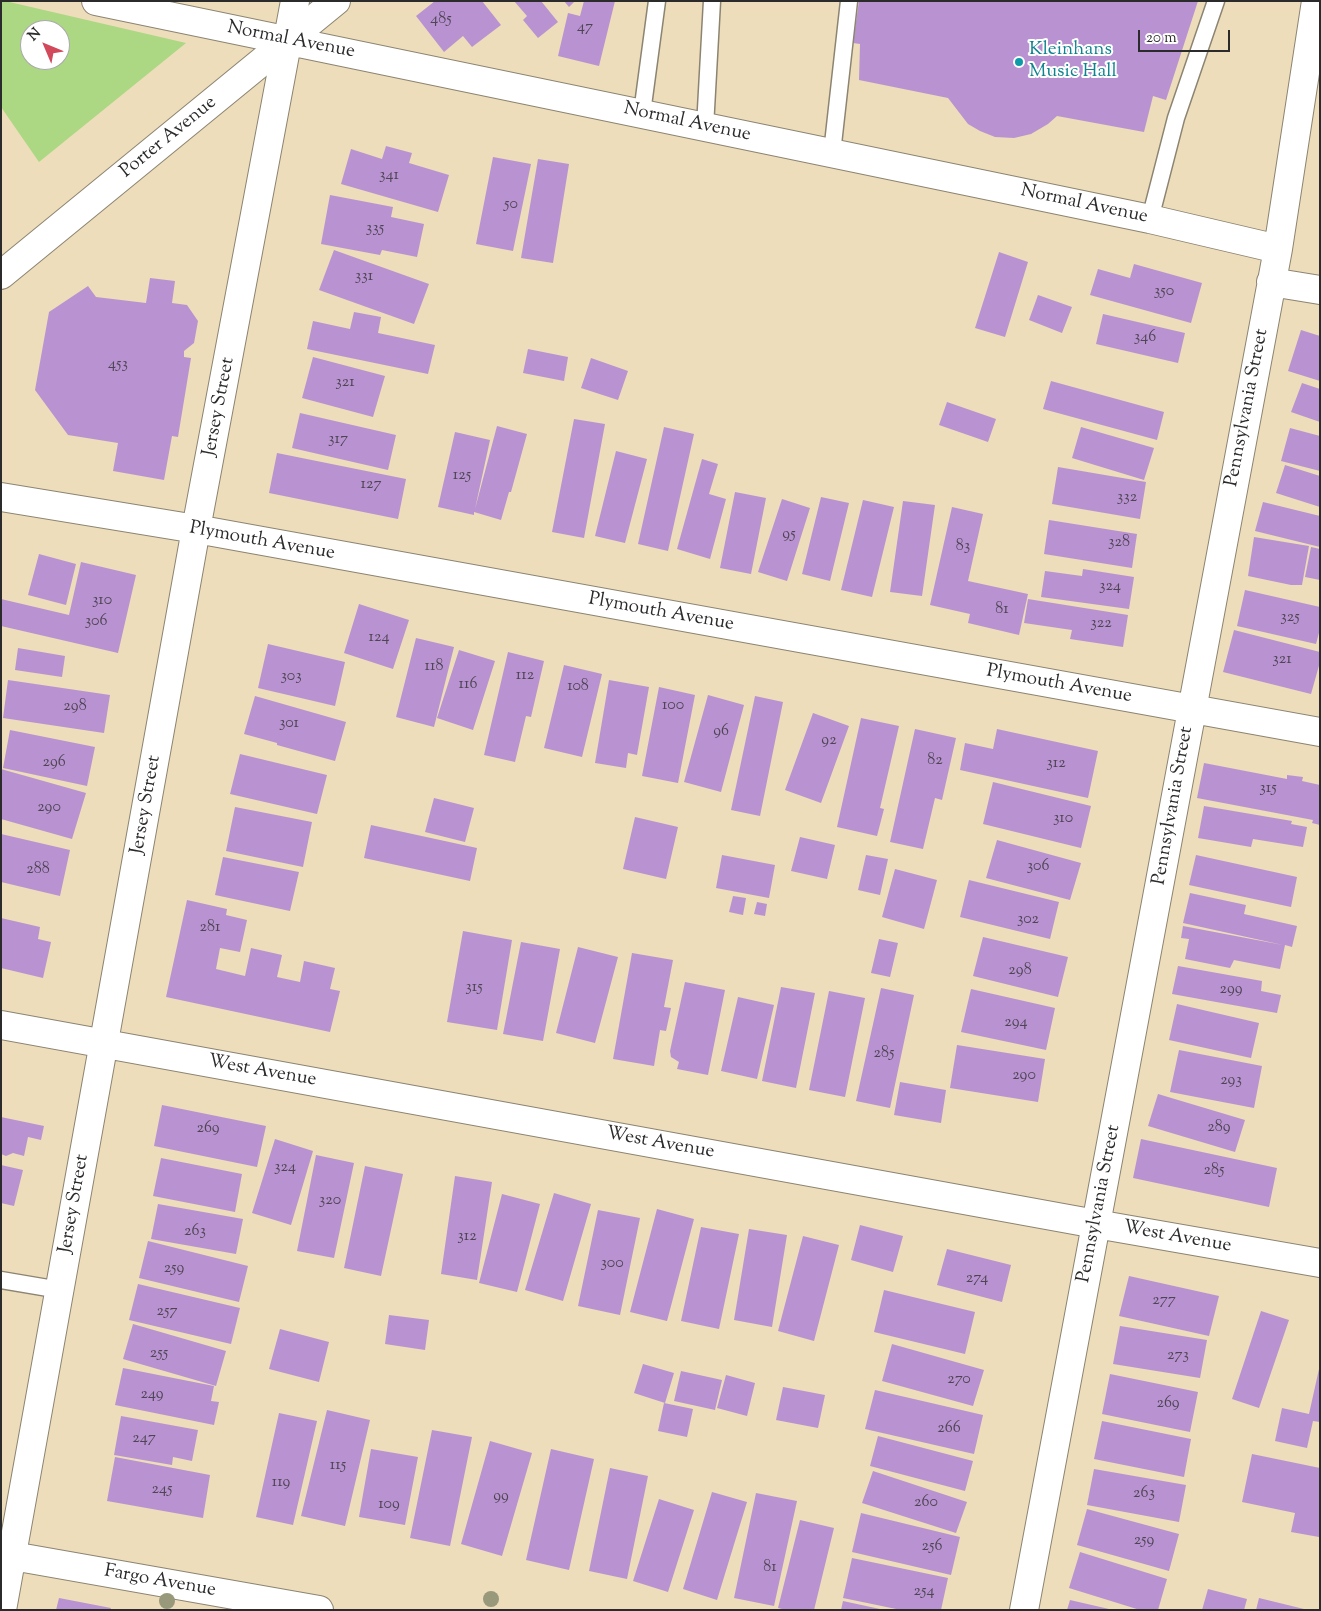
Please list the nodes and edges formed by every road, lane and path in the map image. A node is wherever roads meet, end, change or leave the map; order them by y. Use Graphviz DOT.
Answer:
graph roads {
  1 [pos="96,1"];
  2 [pos="295,1"];
  3 [pos="336,1"];
  4 [pos="657,1"];
  5 [pos="712,1"];
  6 [pos="849,1"];
  7 [pos="1216,1"];
  8 [pos="1316,1"];
  9 [pos="288,40"];
  10 [pos="642,114"];
  11 [pos="705,127"];
  12 [pos="832,153"];
  13 [pos="1150,219"];
  14 [pos="1278,249"];
  15 [pos="1,275"];
  16 [pos="1272,282"];
  17 [pos="1320,290"];
  18 [pos="1,497"];
  19 [pos="196,530"];
  20 [pos="1192,709"];
  21 [pos="1320,732"];
  22 [pos="1,1024"];
  23 [pos="104,1043"];
  24 [pos="1096,1224"];
  25 [pos="1320,1263"];
  26 [pos="1,1280"];
  27 [pos="60,1290"];
  28 [pos="7,1555"];
  29 [pos="2,1610"];
  30 [pos="320,1610"];
  31 [pos="1024,1610"];
  1 -- 9 [label="street, Normal Avenue"];
  2 -- 9 [label="street, Jersey Street"];
  3 -- 9 [label="street, Porter Avenue"];
  4 -- 10 [label="lane"];
  5 -- 11 [label="lane"];
  6 -- 12 [label="lane"];
  7 -- 13 [label="lane"];
  8 -- 14 [label="street, Pennsylvania Street"];
  9 -- 10 [label="street, Normal Avenue"];
  9 -- 15 [label="street, Porter Avenue"];
  9 -- 19 [label="street, Jersey Street"];
  10 -- 11 [label="street, Normal Avenue"];
  11 -- 12 [label="street, Normal Avenue"];
  12 -- 13 [label="street, Normal Avenue"];
  13 -- 14 [label="street, Normal Avenue"];
  14 -- 16 [label="street, Pennsylvania Street"];
  16 -- 17 [label="street"];
  16 -- 20 [label="street, Pennsylvania Street"];
  18 -- 19 [label="street, Plymouth Avenue"];
  19 -- 20 [label="street, Plymouth Avenue"];
  19 -- 23 [label="street, Jersey Street"];
  20 -- 21 [label="street, Plymouth Avenue"];
  20 -- 24 [label="street, Pennsylvania Street"];
  22 -- 23 [label="street, West Avenue"];
  23 -- 24 [label="street, West Avenue"];
  23 -- 27 [label="street, Jersey Street"];
  24 -- 25 [label="street, West Avenue"];
  24 -- 31 [label="street, Pennsylvania Street"];
  26 -- 27 [label="lane"];
  27 -- 28 [label="street, Jersey Street"];
  28 -- 29 [label="street, Jersey Street"];
  28 -- 30 [label="street, Fargo Avenue"];
}
